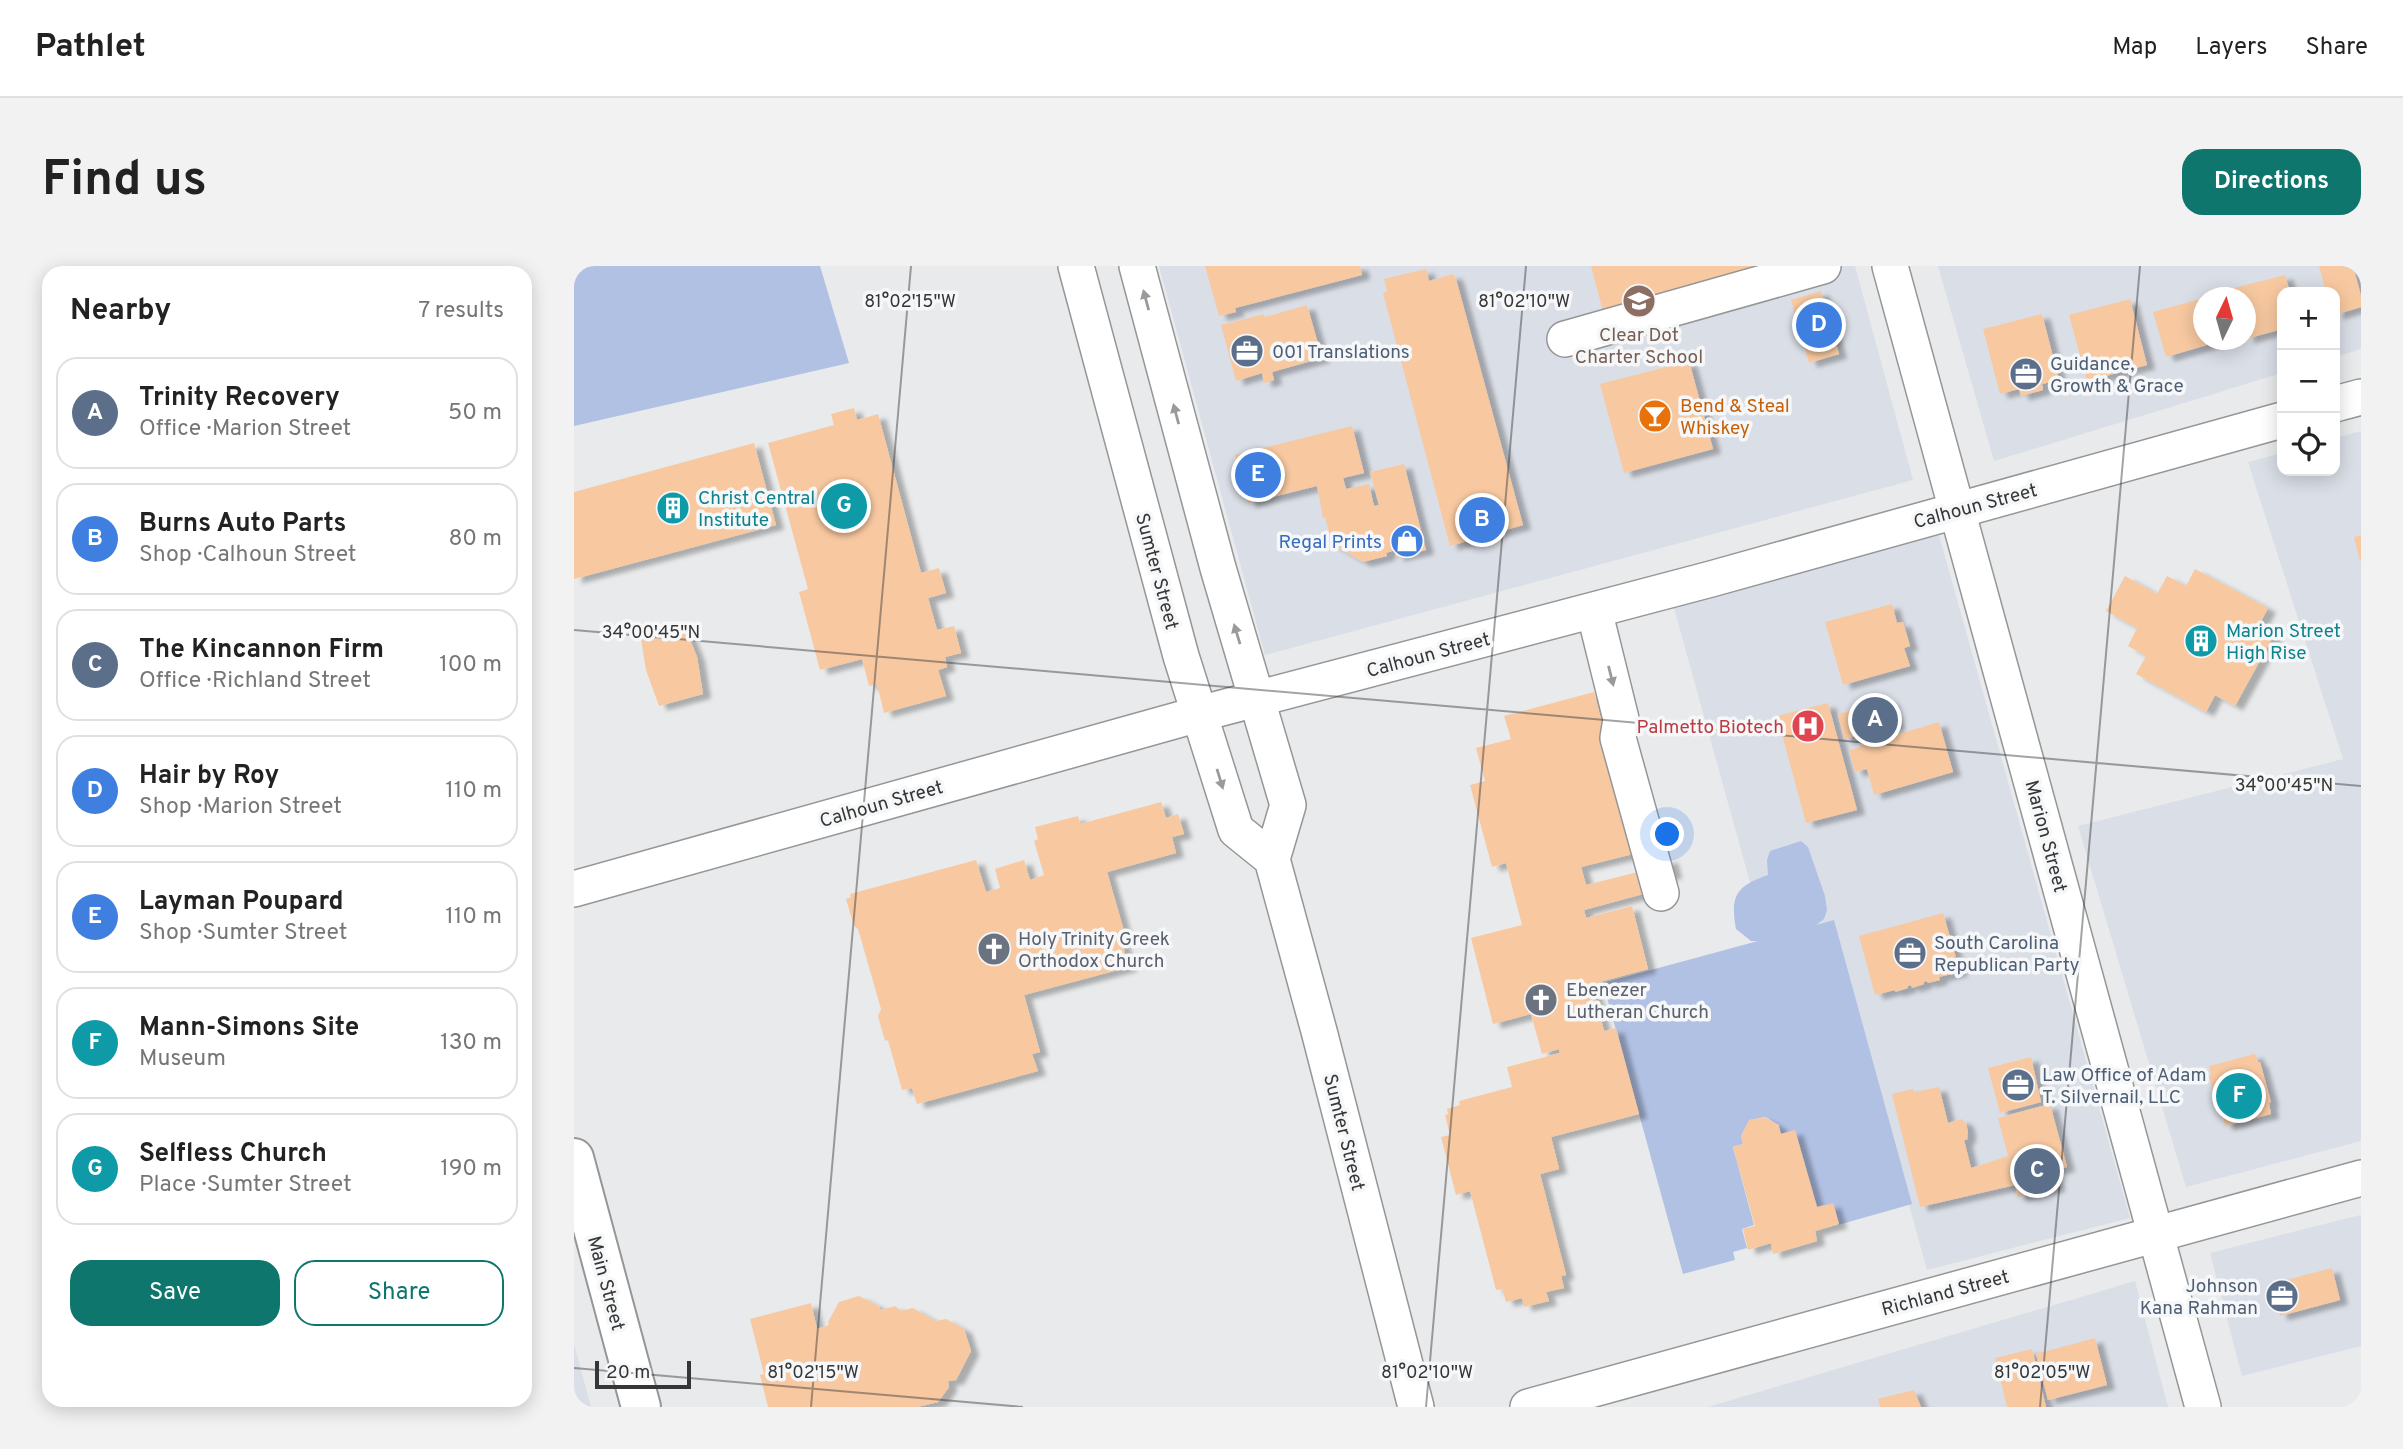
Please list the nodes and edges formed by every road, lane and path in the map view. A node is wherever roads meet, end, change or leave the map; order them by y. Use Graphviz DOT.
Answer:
graph roads {
  1 [pos="1076,266"];
  2 [pos="1137,266"];
  3 [pos="1823,266"];
  4 [pos="1891,266"];
  5 [pos="1565,339"];
  6 [pos="2361,397"];
  7 [pos="2340,403"];
  8 [pos="2277,421"];
  9 [pos="1957,509"];
  10 [pos="1594,610"];
  11 [pos="1258,699"];
  12 [pos="1199,714"];
  13 [pos="1272,859"];
  14 [pos="574,889"];
  15 [pos="1661,893"];
  16 [pos="574,1158"];
  17 [pos="2361,1178"];
  18 [pos="2155,1234"];
  19 [pos="640,1407"];
  20 [pos="1416,1407"];
  21 [pos="1528,1407"];
  22 [pos="2203,1407"];
  1 -- 12 [label="street, Sumter Street"];
  11 -- 2 [label="street, one-way"];
  3 -- 5 [label="street"];
  4 -- 9 [label="street, Marion Street"];
  6 -- 7 [label="street"];
  8 -- 9 [label="street, Calhoun Street"];
  9 -- 10 [label="street, Calhoun Street"];
  9 -- 18 [label="street, Marion Street"];
  10 -- 11 [label="street, Calhoun Street"];
  10 -- 15 [label="street, one-way"];
  11 -- 12 [label="street, Calhoun Street"];
  11 -- 13 [label="street"];
  12 -- 13 [label="street, Sumter Street, one-way"];
  12 -- 14 [label="street, Calhoun Street"];
  13 -- 20 [label="street, Sumter Street"];
  16 -- 19 [label="main road, Main Street"];
  17 -- 18 [label="street, Richland Street"];
  18 -- 21 [label="street, Richland Street"];
  18 -- 22 [label="street, Marion Street"];
}
